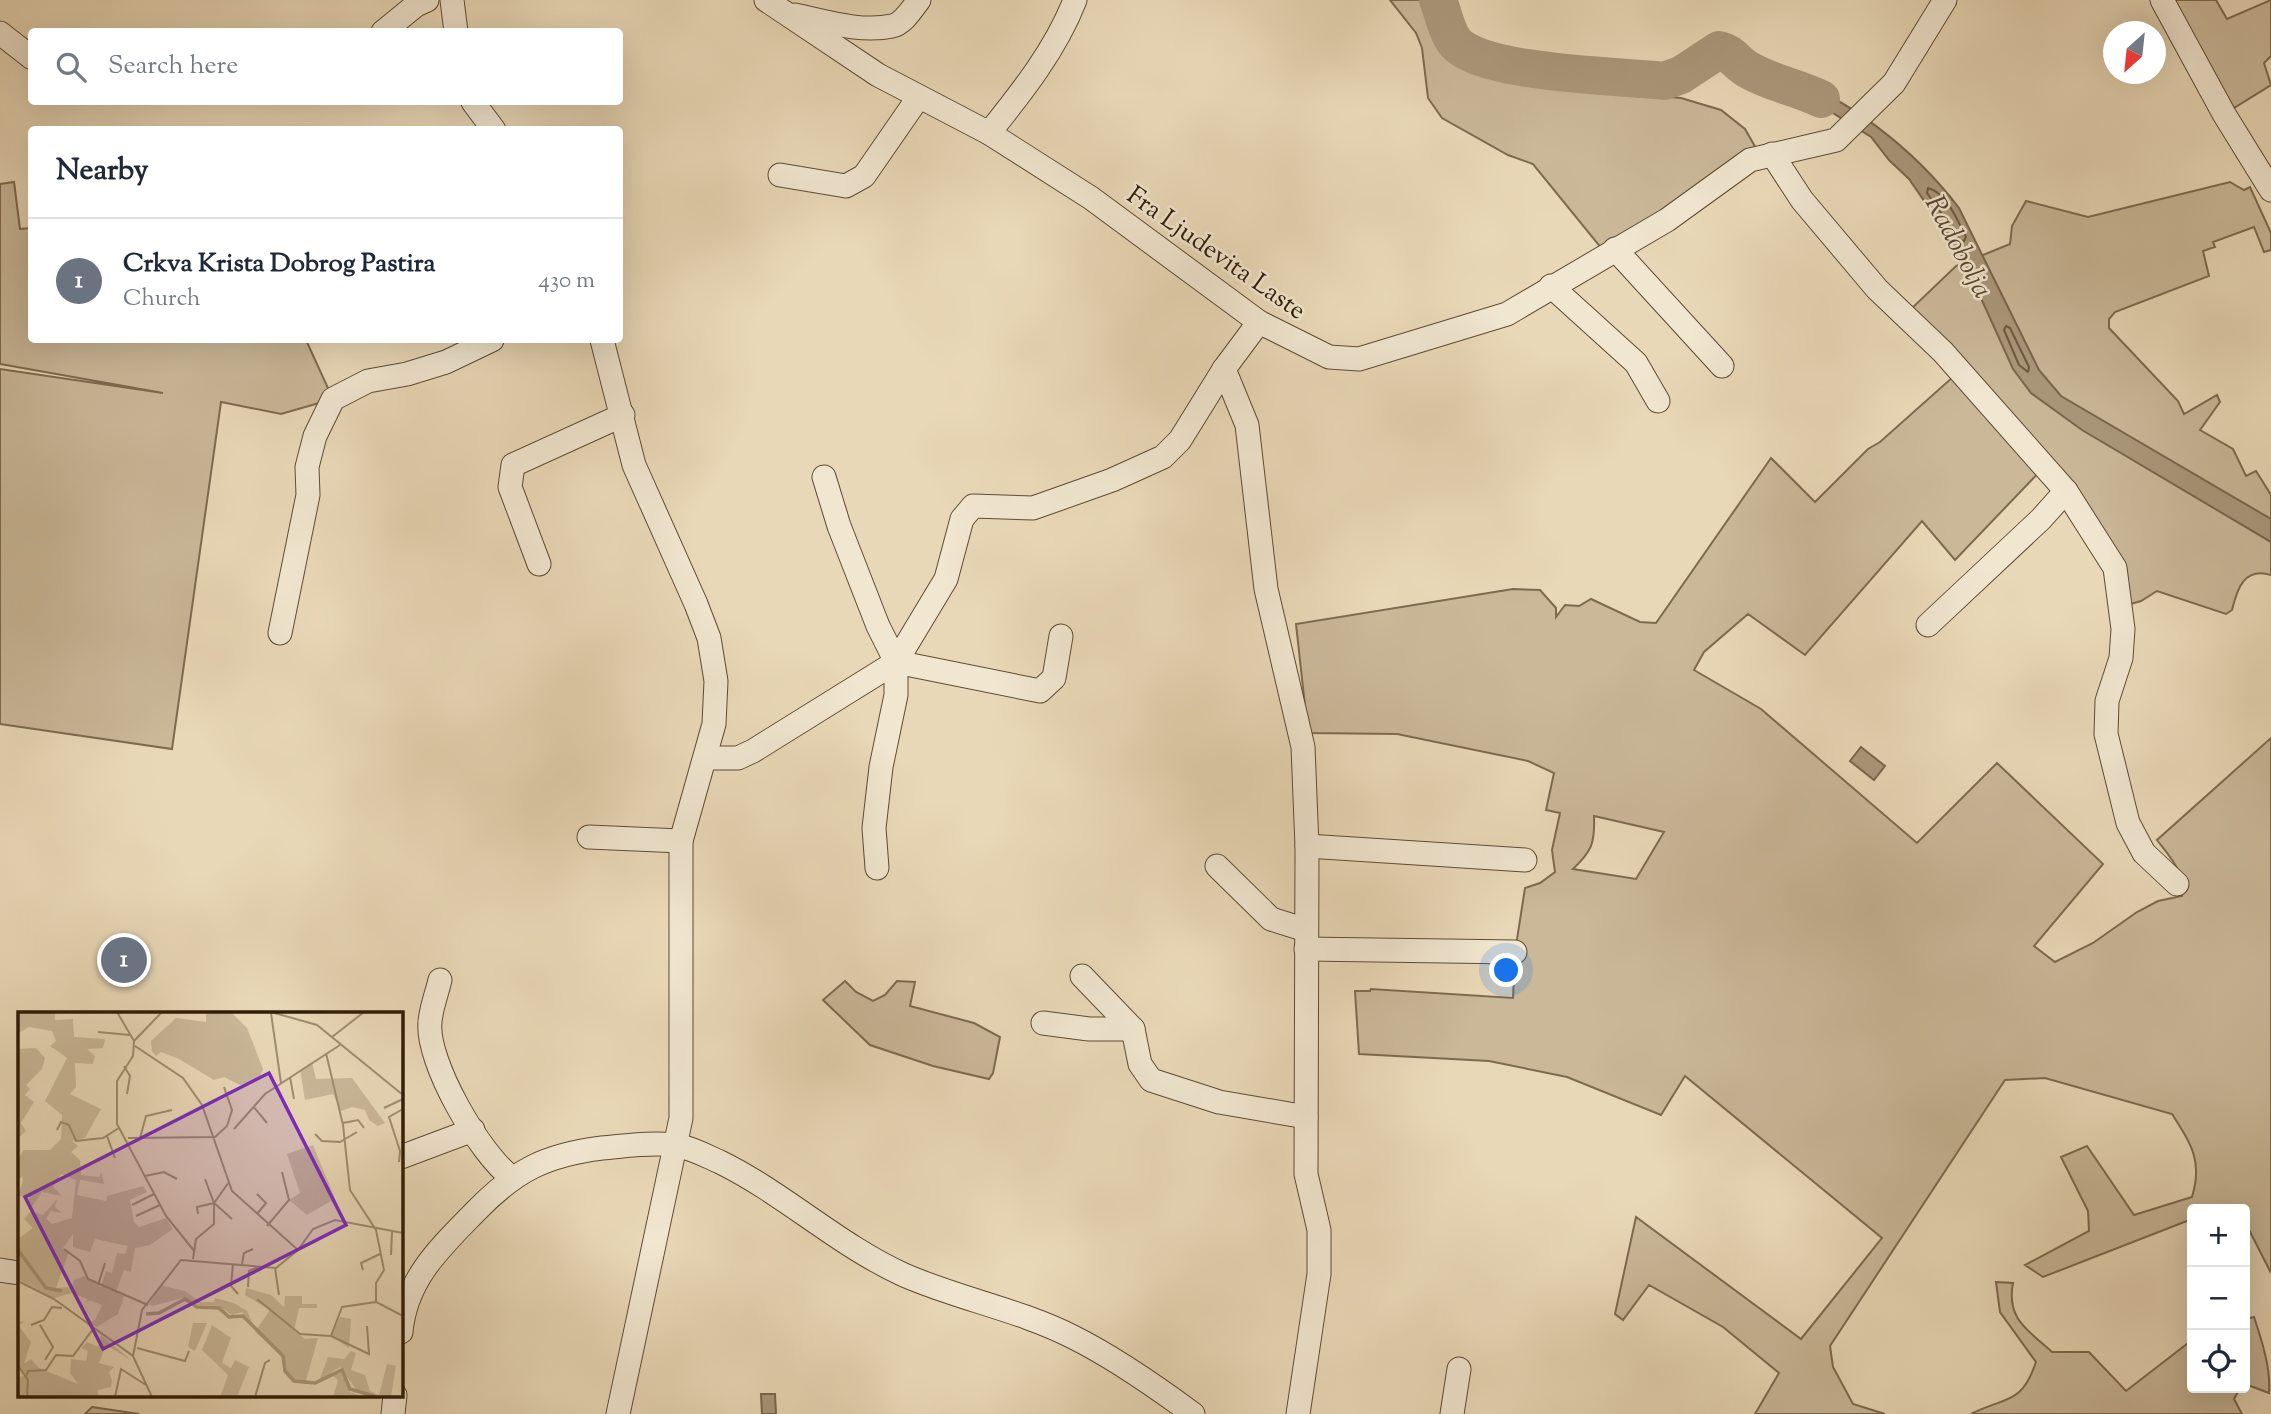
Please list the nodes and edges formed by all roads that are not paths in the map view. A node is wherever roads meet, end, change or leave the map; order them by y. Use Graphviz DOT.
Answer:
graph roads {
  1 [pos="427,0"];
  2 [pos="452,0"];
  3 [pos="919,0"];
  4 [pos="1075,0"];
  5 [pos="1945,0"];
  6 [pos="2162,0"];
  7 [pos="774,6"];
  8 [pos="388,28"];
  9 [pos="456,28"];
  10 [pos="0,33"];
  11 [pos="28,55"];
  12 [pos="918,98"];
  13 [pos="475,105"];
  14 [pos="491,126"];
  15 [pos="989,133"];
  16 [pos="1772,154"];
  17 [pos="780,175"];
  18 [pos="2269,182"];
  19 [pos="1615,249"];
  20 [pos="1552,286"];
  21 [pos="1259,322"];
  22 [pos="486,343"];
  23 [pos="603,343"];
  24 [pos="1722,366"];
  25 [pos="1224,369"];
  26 [pos="1658,401"];
  27 [pos="623,415"];
  28 [pos="824,477"];
  29 [pos="2066,491"];
  30 [pos="539,564"];
  31 [pos="1928,625"];
  32 [pos="280,633"];
  33 [pos="1061,636"];
  34 [pos="896,662"];
  35 [pos="706,758"];
  36 [pos="589,837"];
  37 [pos="681,841"];
  38 [pos="1307,846"];
  39 [pos="1525,860"];
  40 [pos="1217,866"];
  41 [pos="877,868"];
  42 [pos="2177,884"];
  43 [pos="1306,940"];
  44 [pos="1515,952"];
  45 [pos="1082,976"];
  46 [pos="440,980"];
  47 [pos="1043,1023"];
  48 [pos="1133,1029"];
  49 [pos="1306,1117"];
  50 [pos="473,1130"];
  51 [pos="678,1145"];
  52 [pos="402,1157"];
  53 [pos="511,1177"];
  54 [pos="0,1270"];
  55 [pos="18,1273"];
  56 [pos="402,1326"];
  57 [pos="1459,1369"];
  58 [pos="394,1396"];
  59 [pos="393,1414"];
  60 [pos="618,1414"];
  61 [pos="1193,1414"];
  62 [pos="1298,1414"];
  63 [pos="1452,1414"];
  1 -- 8 [label="street"];
  2 -- 9 [label="street"];
  3 -- 7 [label="street"];
  4 -- 15 [label="street"];
  5 -- 16 [label="street, Fra Ljudevita Laste"];
  6 -- 18 [label="street"];
  7 -- 12 [label="street, Fra Ljudevita Laste"];
  10 -- 11 [label="street"];
  12 -- 15 [label="street, Fra Ljudevita Laste"];
  12 -- 17 [label="street"];
  13 -- 14 [label="street"];
  15 -- 21 [label="street, Fra Ljudevita Laste"];
  16 -- 19 [label="street, Fra Ljudevita Laste"];
  16 -- 29 [label="street"];
  19 -- 20 [label="street, Fra Ljudevita Laste"];
  19 -- 24 [label="street"];
  20 -- 21 [label="street, Fra Ljudevita Laste"];
  20 -- 26 [label="street"];
  21 -- 25 [label="street"];
  22 -- 32 [label="street"];
  23 -- 27 [label="street"];
  25 -- 34 [label="street"];
  25 -- 38 [label="street"];
  27 -- 30 [label="street"];
  27 -- 35 [label="street"];
  28 -- 34 [label="street"];
  29 -- 31 [label="street"];
  29 -- 42 [label="street"];
  33 -- 34 [label="street"];
  34 -- 35 [label="street"];
  34 -- 41 [label="street"];
  35 -- 37 [label="street"];
  36 -- 37 [label="street"];
  37 -- 51 [label="street"];
  38 -- 39 [label="street"];
  38 -- 43 [label="street"];
  40 -- 43 [label="street"];
  43 -- 44 [label="street"];
  43 -- 49 [label="street"];
  45 -- 48 [label="street"];
  46 -- 50 [label="street"];
  47 -- 48 [label="street"];
  48 -- 49 [label="street"];
  49 -- 62 [label="street"];
  50 -- 52 [label="street"];
  50 -- 53 [label="street"];
  51 -- 53 [label="street"];
  51 -- 60 [label="street"];
  51 -- 61 [label="street"];
  53 -- 56 [label="street"];
  54 -- 55 [label="street"];
  57 -- 63 [label="street"];
  58 -- 59 [label="street"];
}
